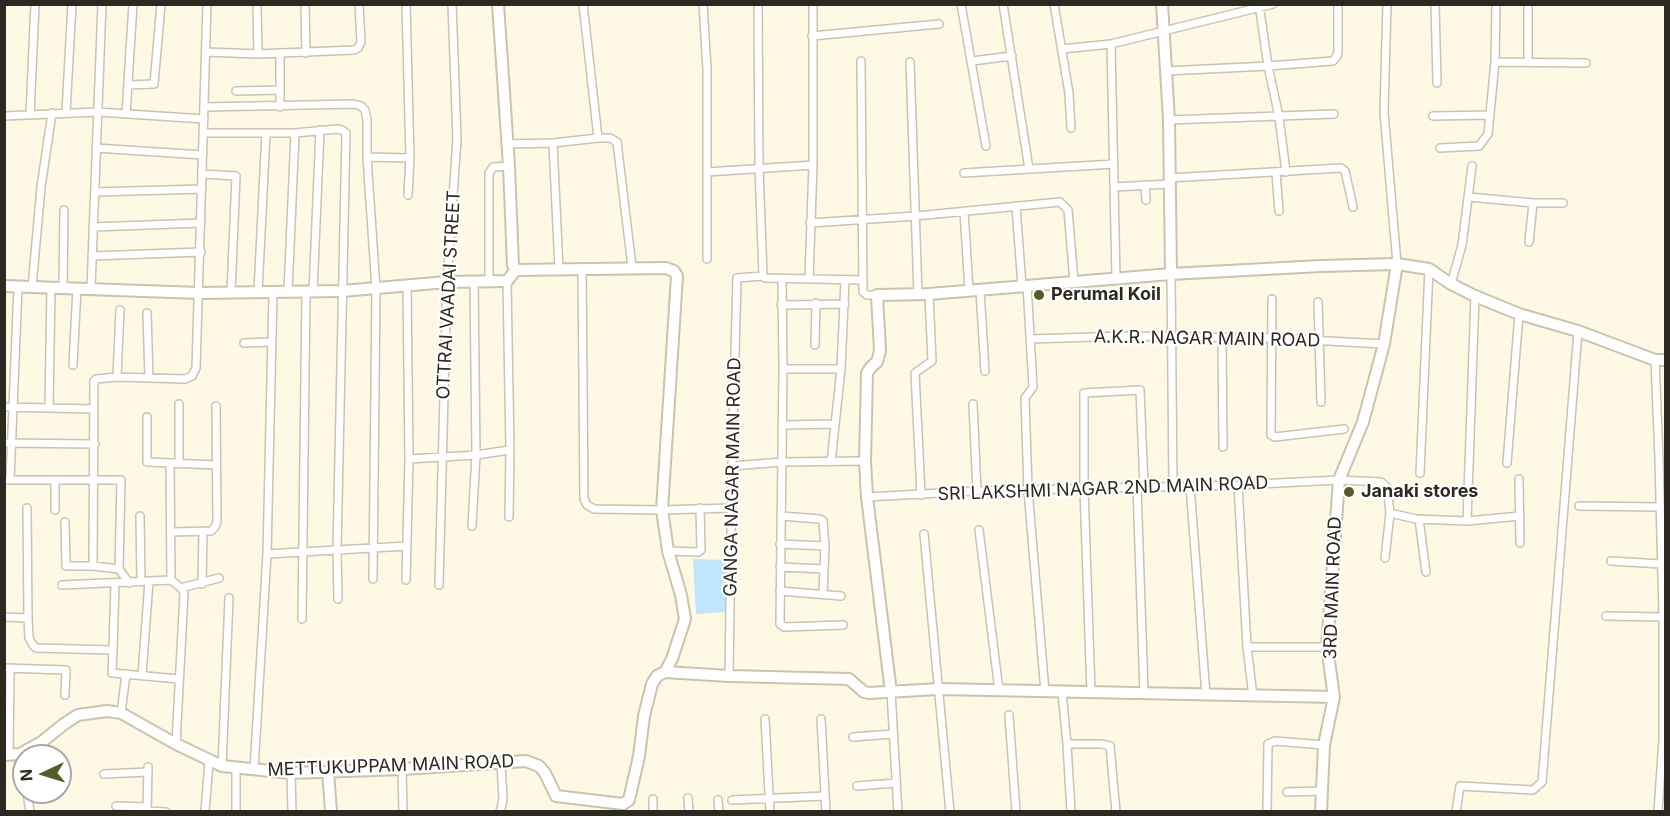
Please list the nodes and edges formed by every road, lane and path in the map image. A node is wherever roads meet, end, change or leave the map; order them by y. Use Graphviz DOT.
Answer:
graph roads {
  1 [pos="35,4"];
  2 [pos="72,4"];
  3 [pos="102,4"];
  4 [pos="133,4"];
  5 [pos="161,4"];
  6 [pos="207,4"];
  7 [pos="257,4"];
  8 [pos="305,4"];
  9 [pos="359,4"];
  10 [pos="406,4"];
  11 [pos="452,4"];
  12 [pos="584,4"];
  13 [pos="703,4"];
  14 [pos="758,4"];
  15 [pos="813,4"];
  16 [pos="961,4"];
  17 [pos="1003,4"];
  18 [pos="1054,4"];
  19 [pos="1162,4"];
  20 [pos="1273,4"];
  21 [pos="1338,4"];
  22 [pos="1387,4"];
  23 [pos="1435,4"];
  24 [pos="1496,4"];
  25 [pos="1528,4"];
  26 [pos="497,5"];
  27 [pos="1260,6"];
  28 [pos="939,24"];
  29 [pos="1164,32"];
  30 [pos="812,36"];
  31 [pos="1112,44"];
  32 [pos="1062,49"];
  33 [pos="206,52"];
  34 [pos="279,52"];
  35 [pos="306,53"];
  36 [pos="258,54"];
  37 [pos="1012,56"];
  38 [pos="861,61"];
  39 [pos="972,61"];
  40 [pos="910,62"];
  41 [pos="1496,62"];
  42 [pos="1528,63"];
  43 [pos="1586,63"];
  44 [pos="1268,66"];
  45 [pos="1166,71"];
  46 [pos="1437,83"];
  47 [pos="128,85"];
  48 [pos="280,90"];
  49 [pos="236,91"];
  50 [pos="205,107"];
  51 [pos="280,107"];
  52 [pos="66,112"];
  53 [pos="98,112"];
  54 [pos="52,113"];
  55 [pos="126,114"];
  56 [pos="1334,114"];
  57 [pos="30,115"];
  58 [pos="1490,115"];
  59 [pos="4,116"];
  60 [pos="1433,116"];
  61 [pos="1279,117"];
  62 [pos="204,119"];
  63 [pos="1169,120"];
  64 [pos="1071,128"];
  65 [pos="320,130"];
  66 [pos="204,133"];
  67 [pos="266,133"];
  68 [pos="295,133"];
  69 [pos="598,138"];
  70 [pos="553,143"];
  71 [pos="506,144"];
  72 [pos="986,146"];
  73 [pos="96,148"];
  74 [pos="1440,148"];
  75 [pos="203,155"];
  76 [pos="367,157"];
  77 [pos="411,158"];
  78 [pos="1114,164"];
  79 [pos="813,165"];
  80 [pos="509,166"];
  81 [pos="1472,166"];
  82 [pos="759,168"];
  83 [pos="1029,169"];
  84 [pos="707,172"];
  85 [pos="1286,172"];
  86 [pos="964,173"];
  87 [pos="1276,173"];
  88 [pos="203,174"];
  89 [pos="1169,181"];
  90 [pos="1145,185"];
  91 [pos="1114,187"];
  92 [pos="202,189"];
  93 [pos="95,192"];
  94 [pos="408,195"];
  95 [pos="1469,197"];
  96 [pos="1146,200"];
  97 [pos="1533,203"];
  98 [pos="1563,203"];
  99 [pos="1016,206"];
  100 [pos="1353,207"];
  101 [pos="64,210"];
  102 [pos="964,211"];
  103 [pos="1279,211"];
  104 [pos="916,216"];
  105 [pos="861,219"];
  106 [pos="201,222"];
  107 [pos="810,223"];
  108 [pos="93,226"];
  109 [pos="1529,242"];
  110 [pos="201,252"];
  111 [pos="92,256"];
  112 [pos="707,258"];
  113 [pos="1397,264"];
  114 [pos="632,267"];
  115 [pos="582,268"];
  116 [pos="559,269"];
  117 [pos="1429,269"];
  118 [pos="516,270"];
  119 [pos="1171,274"];
  120 [pos="763,276"];
  121 [pos="1116,278"];
  122 [pos="782,279"];
  123 [pos="809,279"];
  124 [pos="863,280"];
  125 [pos="474,281"];
  126 [pos="489,281"];
  127 [pos="507,281"];
  128 [pos="845,281"];
  129 [pos="447,282"];
  130 [pos="1074,282"];
  131 [pos="1451,284"];
  132 [pos="1024,285"];
  133 [pos="4,286"];
  134 [pos="32,286"];
  135 [pos="407,286"];
  136 [pos="18,287"];
  137 [pos="51,288"];
  138 [pos="63,288"];
  139 [pos="77,288"];
  140 [pos="91,288"];
  141 [pos="376,289"];
  142 [pos="974,290"];
  143 [pos="342,291"];
  144 [pos="258,292"];
  145 [pos="273,292"];
  146 [pos="288,292"];
  147 [pos="310,292"];
  148 [pos="200,293"];
  149 [pos="231,293"];
  150 [pos="923,294"];
  151 [pos="877,295"];
  152 [pos="1475,296"];
  153 [pos="1272,299"];
  154 [pos="1318,302"];
  155 [pos="816,303"];
  156 [pos="845,304"];
  157 [pos="782,305"];
  158 [pos="120,310"];
  159 [pos="147,313"];
  160 [pos="1519,314"];
  161 [pos="1578,332"];
  162 [pos="1172,337"];
  163 [pos="1222,338"];
  164 [pos="1272,338"];
  165 [pos="1031,339"];
  166 [pos="1320,340"];
  167 [pos="272,342"];
  168 [pos="244,343"];
  169 [pos="1384,344"];
  170 [pos="815,345"];
  171 [pos="1660,360"];
  172 [pos="73,365"];
  173 [pos="783,369"];
  174 [pos="841,369"];
  175 [pos="985,370"];
  176 [pos="117,376"];
  177 [pos="149,378"];
  178 [pos="1321,402"];
  179 [pos="179,404"];
  180 [pos="973,404"];
  181 [pos="216,406"];
  182 [pos="4,407"];
  183 [pos="13,407"];
  184 [pos="49,407"];
  185 [pos="94,409"];
  186 [pos="147,417"];
  187 [pos="782,424"];
  188 [pos="835,424"];
  189 [pos="1344,429"];
  190 [pos="8,443"];
  191 [pos="95,444"];
  192 [pos="1223,447"];
  193 [pos="510,450"];
  194 [pos="476,455"];
  195 [pos="442,458"];
  196 [pos="409,459"];
  197 [pos="1662,459"];
  198 [pos="865,461"];
  199 [pos="782,462"];
  200 [pos="831,462"];
  201 [pos="175,463"];
  202 [pos="1507,463"];
  203 [pos="216,465"];
  204 [pos="732,466"];
  205 [pos="1420,473"];
  206 [pos="1519,479"];
  207 [pos="7,480"];
  208 [pos="55,480"];
  209 [pos="93,480"];
  210 [pos="1339,480"];
  211 [pos="1238,485"];
  212 [pos="1190,486"];
  213 [pos="1141,487"];
  214 [pos="1173,487"];
  215 [pos="1084,489"];
  216 [pos="1029,490"];
  217 [pos="976,491"];
  218 [pos="921,495"];
  219 [pos="867,497"];
  220 [pos="1579,506"];
  221 [pos="1660,507"];
  222 [pos="27,508"];
  223 [pos="700,508"];
  224 [pos="731,508"];
  225 [pos="55,510"];
  226 [pos="662,510"];
  227 [pos="1390,513"];
  228 [pos="140,516"];
  229 [pos="781,516"];
  230 [pos="1520,516"];
  231 [pos="509,517"];
  232 [pos="1419,519"];
  233 [pos="1467,521"];
  234 [pos="65,522"];
  235 [pos="472,526"];
  236 [pos="979,530"];
  237 [pos="171,532"];
  238 [pos="203,532"];
  239 [pos="924,534"];
  240 [pos="1520,543"];
  241 [pos="780,544"];
  242 [pos="407,546"];
  243 [pos="825,546"];
  244 [pos="374,547"];
  245 [pos="337,550"];
  246 [pos="668,551"];
  247 [pos="303,553"];
  248 [pos="267,554"];
  249 [pos="1385,558"];
  250 [pos="1611,561"];
  251 [pos="1661,564"];
  252 [pos="93,566"];
  253 [pos="780,567"];
  254 [pos="824,568"];
  255 [pos="119,569"];
  256 [pos="1426,572"];
  257 [pos="219,578"];
  258 [pos="373,579"];
  259 [pos="406,579"];
  260 [pos="171,580"];
  261 [pos="145,581"];
  262 [pos="115,583"];
  263 [pos="129,583"];
  264 [pos="202,584"];
  265 [pos="62,585"];
  266 [pos="439,585"];
  267 [pos="181,588"];
  268 [pos="780,591"];
  269 [pos="823,595"];
  270 [pos="841,596"];
  271 [pos="229,598"];
  272 [pos="338,599"];
  273 [pos="1606,616"];
  274 [pos="4,617"];
  275 [pos="1663,617"];
  276 [pos="28,618"];
  277 [pos="302,620"];
  278 [pos="843,625"];
  279 [pos="1247,647"];
  280 [pos="1327,647"];
  281 [pos="113,650"];
  282 [pos="7,668"];
  283 [pos="665,672"];
  284 [pos="126,674"];
  285 [pos="142,675"];
  286 [pos="729,676"];
  287 [pos="179,679"];
  288 [pos="939,689"];
  289 [pos="999,691"];
  290 [pos="891,692"];
  291 [pos="1045,692"];
  292 [pos="1062,692"];
  293 [pos="1091,692"];
  294 [pos="1144,693"];
  295 [pos="65,695"];
  296 [pos="1206,695"];
  297 [pos="1252,696"];
  298 [pos="1334,697"];
  299 [pos="121,713"];
  300 [pos="1009,714"];
  301 [pos="765,719"];
  302 [pos="821,719"];
  303 [pos="893,734"];
  304 [pos="853,737"];
  305 [pos="1664,739"];
  306 [pos="38,744"];
  307 [pos="176,744"];
  308 [pos="1067,744"];
  309 [pos="1324,746"];
  310 [pos="7,755"];
  311 [pos="209,761"];
  312 [pos="501,763"];
  313 [pos="222,766"];
  314 [pos="236,768"];
  315 [pos="402,769"];
  316 [pos="254,770"];
  317 [pos="328,771"];
  318 [pos="291,773"];
  319 [pos="104,774"];
  320 [pos="896,783"];
  321 [pos="857,786"];
  322 [pos="1322,791"];
  323 [pos="1287,792"];
  324 [pos="825,796"];
  325 [pos="688,798"];
  326 [pos="653,799"];
  327 [pos="718,800"];
  328 [pos="732,800"];
  329 [pos="769,800"];
  330 [pos="116,806"];
  331 [pos="622,808"];
  332 [pos="147,810"];
  333 [pos="166,812"];
  334 [pos="205,812"];
  335 [pos="236,812"];
  336 [pos="292,812"];
  337 [pos="330,812"];
  338 [pos="403,812"];
  339 [pos="500,812"];
  340 [pos="653,812"];
  341 [pos="688,812"];
  342 [pos="719,812"];
  343 [pos="770,812"];
  344 [pos="826,812"];
  345 [pos="898,812"];
  346 [pos="950,812"];
  347 [pos="1016,812"];
  348 [pos="1071,812"];
  349 [pos="1116,812"];
  350 [pos="1267,812"];
  351 [pos="1321,812"];
  352 [pos="1456,812"];
  353 [pos="1658,812"];
  1 -- 57 [label="street"];
  2 -- 52 [label="street"];
  3 -- 53 [label="street"];
  4 -- 47 [label="street"];
  5 -- 47 [label="street"];
  6 -- 33 [label="street"];
  7 -- 36 [label="street"];
  8 -- 35 [label="street"];
  9 -- 35 [label="street"];
  10 -- 77 [label="street"];
  11 -- 129 [label="street, OTTRAI VAADAI STREET"];
  12 -- 69 [label="street"];
  13 -- 84 [label="street"];
  14 -- 82 [label="street"];
  15 -- 30 [label="street"];
  16 -- 39 [label="street"];
  17 -- 37 [label="street"];
  18 -- 32 [label="street"];
  19 -- 29 [label="street"];
  20 -- 27 [label="street"];
  21 -- 44 [label="street"];
  22 -- 113 [label="street"];
  23 -- 46 [label="street"];
  24 -- 41 [label="street"];
  25 -- 42 [label="street"];
  26 -- 71 [label="street"];
  27 -- 29 [label="street"];
  27 -- 44 [label="street"];
  28 -- 30 [label="street"];
  29 -- 31 [label="street"];
  29 -- 45 [label="street"];
  30 -- 79 [label="street"];
  31 -- 32 [label="street"];
  31 -- 78 [label="street"];
  32 -- 64 [label="street"];
  33 -- 36 [label="street"];
  33 -- 50 [label="street"];
  34 -- 35 [label="street"];
  34 -- 36 [label="street"];
  34 -- 48 [label="street"];
  37 -- 39 [label="street"];
  37 -- 83 [label="street"];
  38 -- 105 [label="street"];
  39 -- 72 [label="street"];
  40 -- 104 [label="street"];
  41 -- 42 [label="street"];
  41 -- 58 [label="street"];
  42 -- 43 [label="street"];
  44 -- 45 [label="street"];
  44 -- 61 [label="street"];
  45 -- 63 [label="street"];
  47 -- 55 [label="street"];
  48 -- 49 [label="street"];
  48 -- 51 [label="street"];
  50 -- 51 [label="street"];
  50 -- 62 [label="street"];
  51 -- 76 [label="street"];
  52 -- 53 [label="street"];
  52 -- 54 [label="street"];
  53 -- 55 [label="street"];
  53 -- 73 [label="street"];
  54 -- 57 [label="street"];
  54 -- 134 [label="street"];
  55 -- 62 [label="street"];
  56 -- 61 [label="street"];
  57 -- 59 [label="street"];
  58 -- 60 [label="street"];
  58 -- 74 [label="street"];
  61 -- 63 [label="street"];
  61 -- 85 [label="street"];
  62 -- 66 [label="street"];
  63 -- 89 [label="street"];
  65 -- 68 [label="street"];
  65 -- 143 [label="street"];
  65 -- 147 [label="street"];
  66 -- 67 [label="street"];
  66 -- 75 [label="street"];
  67 -- 68 [label="street"];
  67 -- 144 [label="street"];
  68 -- 146 [label="street"];
  69 -- 70 [label="street"];
  69 -- 114 [label="street"];
  70 -- 71 [label="street"];
  70 -- 116 [label="street"];
  71 -- 80 [label="street"];
  73 -- 75 [label="street"];
  73 -- 93 [label="street"];
  75 -- 88 [label="street"];
  76 -- 77 [label="street"];
  76 -- 141 [label="street"];
  77 -- 94 [label="street"];
  78 -- 83 [label="street"];
  78 -- 91 [label="street"];
  79 -- 82 [label="street"];
  79 -- 107 [label="street"];
  80 -- 118 [label="street"];
  80 -- 126 [label="street"];
  81 -- 95 [label="street"];
  82 -- 84 [label="street"];
  82 -- 120 [label="street"];
  83 -- 86 [label="street"];
  84 -- 112 [label="street"];
  85 -- 87 [label="street"];
  85 -- 100 [label="street"];
  87 -- 89 [label="street"];
  87 -- 103 [label="street"];
  88 -- 92 [label="street"];
  88 -- 149 [label="street"];
  89 -- 90 [label="street"];
  89 -- 119 [label="street"];
  90 -- 91 [label="street"];
  90 -- 96 [label="street"];
  91 -- 121 [label="street"];
  92 -- 93 [label="street"];
  92 -- 106 [label="street"];
  93 -- 108 [label="street"];
  95 -- 97 [label="street"];
  95 -- 131 [label="street"];
  97 -- 98 [label="street"];
  97 -- 109 [label="street"];
  99 -- 102 [label="street"];
  99 -- 130 [label="street"];
  99 -- 132 [label="street"];
  101 -- 138 [label="street"];
  102 -- 104 [label="street"];
  102 -- 142 [label="street"];
  104 -- 105 [label="street"];
  104 -- 150 [label="street"];
  105 -- 107 [label="street"];
  105 -- 124 [label="street"];
  106 -- 108 [label="street"];
  106 -- 110 [label="street"];
  107 -- 123 [label="street"];
  108 -- 111 [label="street"];
  110 -- 111 [label="street"];
  110 -- 148 [label="street"];
  111 -- 140 [label="street"];
  113 -- 117 [label="street"];
  113 -- 119 [label="street"];
  113 -- 169 [label="street, 3RD MAIN ROAD"];
  114 -- 115 [label="street"];
  114 -- 226 [label="street, METTUKUPPAM MAIN ROAD"];
  115 -- 116 [label="street"];
  115 -- 226 [label="street"];
  116 -- 118 [label="street"];
  117 -- 131 [label="street"];
  117 -- 205 [label="street"];
  118 -- 127 [label="street"];
  119 -- 121 [label="street"];
  119 -- 162 [label="street"];
  120 -- 122 [label="street"];
  120 -- 204 [label="street, GANGA NAGAR MAIN ROAD"];
  121 -- 130 [label="street"];
  122 -- 123 [label="street"];
  122 -- 157 [label="street"];
  123 -- 128 [label="street"];
  124 -- 128 [label="street"];
  124 -- 151 [label="street"];
  125 -- 126 [label="street"];
  125 -- 129 [label="street"];
  125 -- 194 [label="street"];
  126 -- 127 [label="street"];
  127 -- 193 [label="street"];
  128 -- 156 [label="street"];
  129 -- 135 [label="street"];
  129 -- 195 [label="street, OTTRAI VAADAI STREET"];
  130 -- 132 [label="street"];
  131 -- 152 [label="street"];
  132 -- 142 [label="street"];
  132 -- 165 [label="street"];
  133 -- 136 [label="street"];
  134 -- 136 [label="street"];
  134 -- 137 [label="street"];
  135 -- 141 [label="street"];
  135 -- 196 [label="street"];
  136 -- 183 [label="street"];
  137 -- 138 [label="street"];
  137 -- 184 [label="street"];
  138 -- 139 [label="street"];
  139 -- 140 [label="street"];
  139 -- 172 [label="street"];
  140 -- 148 [label="street"];
  141 -- 143 [label="street"];
  141 -- 244 [label="street"];
  142 -- 150 [label="street"];
  142 -- 175 [label="street"];
  143 -- 147 [label="street"];
  143 -- 245 [label="street"];
  144 -- 145 [label="street"];
  144 -- 149 [label="street"];
  145 -- 146 [label="street"];
  145 -- 167 [label="street"];
  146 -- 147 [label="street"];
  147 -- 247 [label="street"];
  148 -- 149 [label="street"];
  148 -- 177 [label="street"];
  150 -- 151 [label="street"];
  150 -- 218 [label="street"];
  151 -- 198 [label="street"];
  152 -- 160 [label="street"];
  152 -- 233 [label="street"];
  153 -- 164 [label="street"];
  154 -- 166 [label="street"];
  155 -- 156 [label="street"];
  155 -- 157 [label="street"];
  155 -- 170 [label="street"];
  156 -- 174 [label="street"];
  157 -- 173 [label="street"];
  158 -- 176 [label="street"];
  159 -- 177 [label="street"];
  160 -- 161 [label="street"];
  160 -- 202 [label="street"];
  161 -- 171 [label="street"];
  161 -- 352 [label="street"];
  162 -- 163 [label="street, A.K.R. NAGAR MAIN ROAD"];
  162 -- 165 [label="street, A.K.R. NAGAR MAIN ROAD"];
  162 -- 214 [label="street"];
  163 -- 164 [label="street, A.K.R. NAGAR MAIN ROAD"];
  163 -- 192 [label="street"];
  164 -- 166 [label="street, A.K.R. NAGAR MAIN ROAD"];
  164 -- 189 [label="street"];
  165 -- 216 [label="street"];
  166 -- 169 [label="street, A.K.R. NAGAR MAIN ROAD"];
  166 -- 178 [label="street"];
  167 -- 168 [label="street"];
  167 -- 248 [label="street"];
  169 -- 210 [label="street, 3RD MAIN ROAD"];
  171 -- 197 [label="street"];
  173 -- 174 [label="street"];
  173 -- 187 [label="street"];
  174 -- 188 [label="street"];
  176 -- 177 [label="street"];
  176 -- 185 [label="street"];
  179 -- 201 [label="street"];
  180 -- 217 [label="street"];
  181 -- 203 [label="street"];
  182 -- 183 [label="street"];
  183 -- 184 [label="street"];
  183 -- 190 [label="street"];
  184 -- 185 [label="street"];
  185 -- 191 [label="street"];
  186 -- 201 [label="street"];
  187 -- 188 [label="street"];
  187 -- 199 [label="street"];
  188 -- 200 [label="street"];
  190 -- 191 [label="street"];
  190 -- 207 [label="street"];
  191 -- 209 [label="street"];
  193 -- 194 [label="street"];
  193 -- 231 [label="street"];
  194 -- 195 [label="street"];
  194 -- 235 [label="street"];
  195 -- 196 [label="street"];
  195 -- 266 [label="street, OTTRAI VAADAI STREET"];
  196 -- 242 [label="street"];
  197 -- 221 [label="street"];
  198 -- 200 [label="street"];
  198 -- 219 [label="street"];
  199 -- 200 [label="street"];
  199 -- 204 [label="street"];
  199 -- 229 [label="street"];
  201 -- 203 [label="street"];
  201 -- 237 [label="street"];
  203 -- 238 [label="street"];
  204 -- 224 [label="street, GANGA NAGAR MAIN ROAD"];
  206 -- 230 [label="street"];
  207 -- 208 [label="street"];
  208 -- 209 [label="street"];
  208 -- 225 [label="street"];
  209 -- 252 [label="street"];
  209 -- 255 [label="street"];
  210 -- 211 [label="street, SRI LAKSHMI NAGAR 2ND MAIN ROAD"];
  210 -- 227 [label="street, SRI LAKSHMI NAGAR 2ND MAIN ROAD"];
  210 -- 280 [label="street, 3RD MAIN ROAD"];
  211 -- 212 [label="street, SRI LAKSHMI NAGAR 2ND MAIN ROAD"];
  211 -- 279 [label="street"];
  212 -- 214 [label="street, SRI LAKSHMI NAGAR 2ND MAIN ROAD"];
  212 -- 296 [label="street"];
  213 -- 214 [label="street, SRI LAKSHMI NAGAR 2ND MAIN ROAD"];
  213 -- 215 [label="street, SRI LAKSHMI NAGAR 2ND MAIN ROAD"];
  213 -- 215 [label="street"];
  213 -- 294 [label="street"];
  215 -- 216 [label="street, SRI LAKSHMI NAGAR 2ND MAIN ROAD"];
  215 -- 293 [label="street"];
  216 -- 217 [label="street, SRI LAKSHMI NAGAR 2ND MAIN ROAD"];
  216 -- 291 [label="street"];
  217 -- 218 [label="street, SRI LAKSHMI NAGAR 2ND MAIN ROAD"];
  218 -- 219 [label="street, SRI LAKSHMI NAGAR 2ND MAIN ROAD"];
  219 -- 290 [label="street"];
  220 -- 221 [label="street"];
  221 -- 251 [label="street"];
  222 -- 276 [label="street"];
  223 -- 224 [label="street"];
  223 -- 226 [label="street"];
  223 -- 246 [label="street"];
  224 -- 286 [label="street, GANGA NAGAR MAIN ROAD"];
  226 -- 246 [label="street, METTUKUPPAM MAIN ROAD"];
  227 -- 232 [label="street"];
  227 -- 249 [label="street"];
  228 -- 261 [label="street"];
  229 -- 241 [label="street"];
  229 -- 243 [label="street"];
  230 -- 233 [label="street"];
  230 -- 240 [label="street"];
  232 -- 233 [label="street"];
  232 -- 256 [label="street"];
  234 -- 252 [label="street"];
  236 -- 289 [label="street"];
  237 -- 238 [label="street"];
  237 -- 260 [label="street"];
  238 -- 264 [label="street"];
  239 -- 288 [label="street"];
  241 -- 243 [label="street"];
  241 -- 253 [label="street"];
  242 -- 244 [label="street"];
  242 -- 259 [label="street"];
  243 -- 254 [label="street"];
  244 -- 245 [label="street"];
  244 -- 258 [label="street"];
  245 -- 247 [label="street"];
  245 -- 272 [label="street"];
  246 -- 283 [label="street, METTUKUPPAM MAIN ROAD"];
  247 -- 248 [label="street"];
  247 -- 277 [label="street"];
  248 -- 316 [label="street"];
  250 -- 251 [label="street"];
  251 -- 275 [label="street"];
  252 -- 255 [label="street"];
  253 -- 254 [label="street"];
  253 -- 268 [label="street"];
  254 -- 269 [label="street"];
  255 -- 263 [label="street"];
  257 -- 264 [label="street"];
  260 -- 261 [label="street"];
  260 -- 267 [label="street"];
  261 -- 263 [label="street"];
  261 -- 285 [label="street"];
  262 -- 263 [label="street"];
  262 -- 265 [label="street"];
  262 -- 281 [label="street"];
  264 -- 267 [label="street"];
  267 -- 287 [label="street"];
  268 -- 269 [label="street"];
  268 -- 278 [label="street"];
  269 -- 270 [label="street"];
  271 -- 313 [label="street"];
  273 -- 275 [label="street"];
  274 -- 276 [label="street"];
  275 -- 305 [label="street"];
  276 -- 281 [label="street"];
  279 -- 280 [label="street"];
  279 -- 297 [label="street"];
  280 -- 298 [label="street, 3RD MAIN ROAD"];
  281 -- 284 [label="street"];
  282 -- 295 [label="street"];
  282 -- 310 [label="street"];
  283 -- 286 [label="street"];
  283 -- 331 [label="street, METTUKUPPAM MAIN ROAD"];
  284 -- 285 [label="street"];
  284 -- 299 [label="street"];
  285 -- 287 [label="street"];
  286 -- 290 [label="street"];
  287 -- 307 [label="street"];
  288 -- 289 [label="street"];
  288 -- 290 [label="street"];
  288 -- 346 [label="street"];
  289 -- 291 [label="street"];
  290 -- 303 [label="street"];
  291 -- 292 [label="street"];
  292 -- 293 [label="street"];
  292 -- 308 [label="street"];
  293 -- 294 [label="street"];
  294 -- 296 [label="street"];
  296 -- 297 [label="street"];
  297 -- 298 [label="street"];
  298 -- 309 [label="street, 3RD MAIN ROAD"];
  299 -- 306 [label="street, METTUKUPPAM MAIN ROAD"];
  299 -- 307 [label="street, METTUKUPPAM MAIN ROAD"];
  300 -- 347 [label="street"];
  301 -- 329 [label="street"];
  302 -- 324 [label="street"];
  303 -- 304 [label="street"];
  303 -- 320 [label="street"];
  305 -- 353 [label="street"];
  307 -- 311 [label="street, METTUKUPPAM MAIN ROAD"];
  308 -- 348 [label="street"];
  308 -- 349 [label="street"];
  309 -- 322 [label="street, 3RD MAIN ROAD"];
  309 -- 350 [label="street"];
  311 -- 313 [label="street, METTUKUPPAM MAIN ROAD"];
  311 -- 334 [label="street"];
  312 -- 315 [label="street, METTUKUPPAM MAIN ROAD"];
  312 -- 331 [label="street, METTUKUPPAM MAIN ROAD"];
  312 -- 339 [label="street"];
  313 -- 314 [label="street, METTUKUPPAM MAIN ROAD"];
  314 -- 316 [label="street, METTUKUPPAM MAIN ROAD"];
  314 -- 335 [label="street"];
  315 -- 317 [label="street, METTUKUPPAM MAIN ROAD"];
  315 -- 338 [label="street"];
  316 -- 318 [label="street, METTUKUPPAM MAIN ROAD"];
  317 -- 318 [label="street, METTUKUPPAM MAIN ROAD"];
  317 -- 337 [label="street"];
  318 -- 336 [label="street"];
  319 -- 332 [label="street"];
  320 -- 321 [label="street"];
  320 -- 345 [label="street"];
  322 -- 323 [label="street"];
  322 -- 351 [label="street, 3RD MAIN ROAD"];
  324 -- 329 [label="street"];
  324 -- 344 [label="street"];
  325 -- 341 [label="street"];
  326 -- 340 [label="street"];
  327 -- 342 [label="street"];
  328 -- 329 [label="street"];
  329 -- 343 [label="street"];
  330 -- 332 [label="street"];
  332 -- 333 [label="street"];
}
